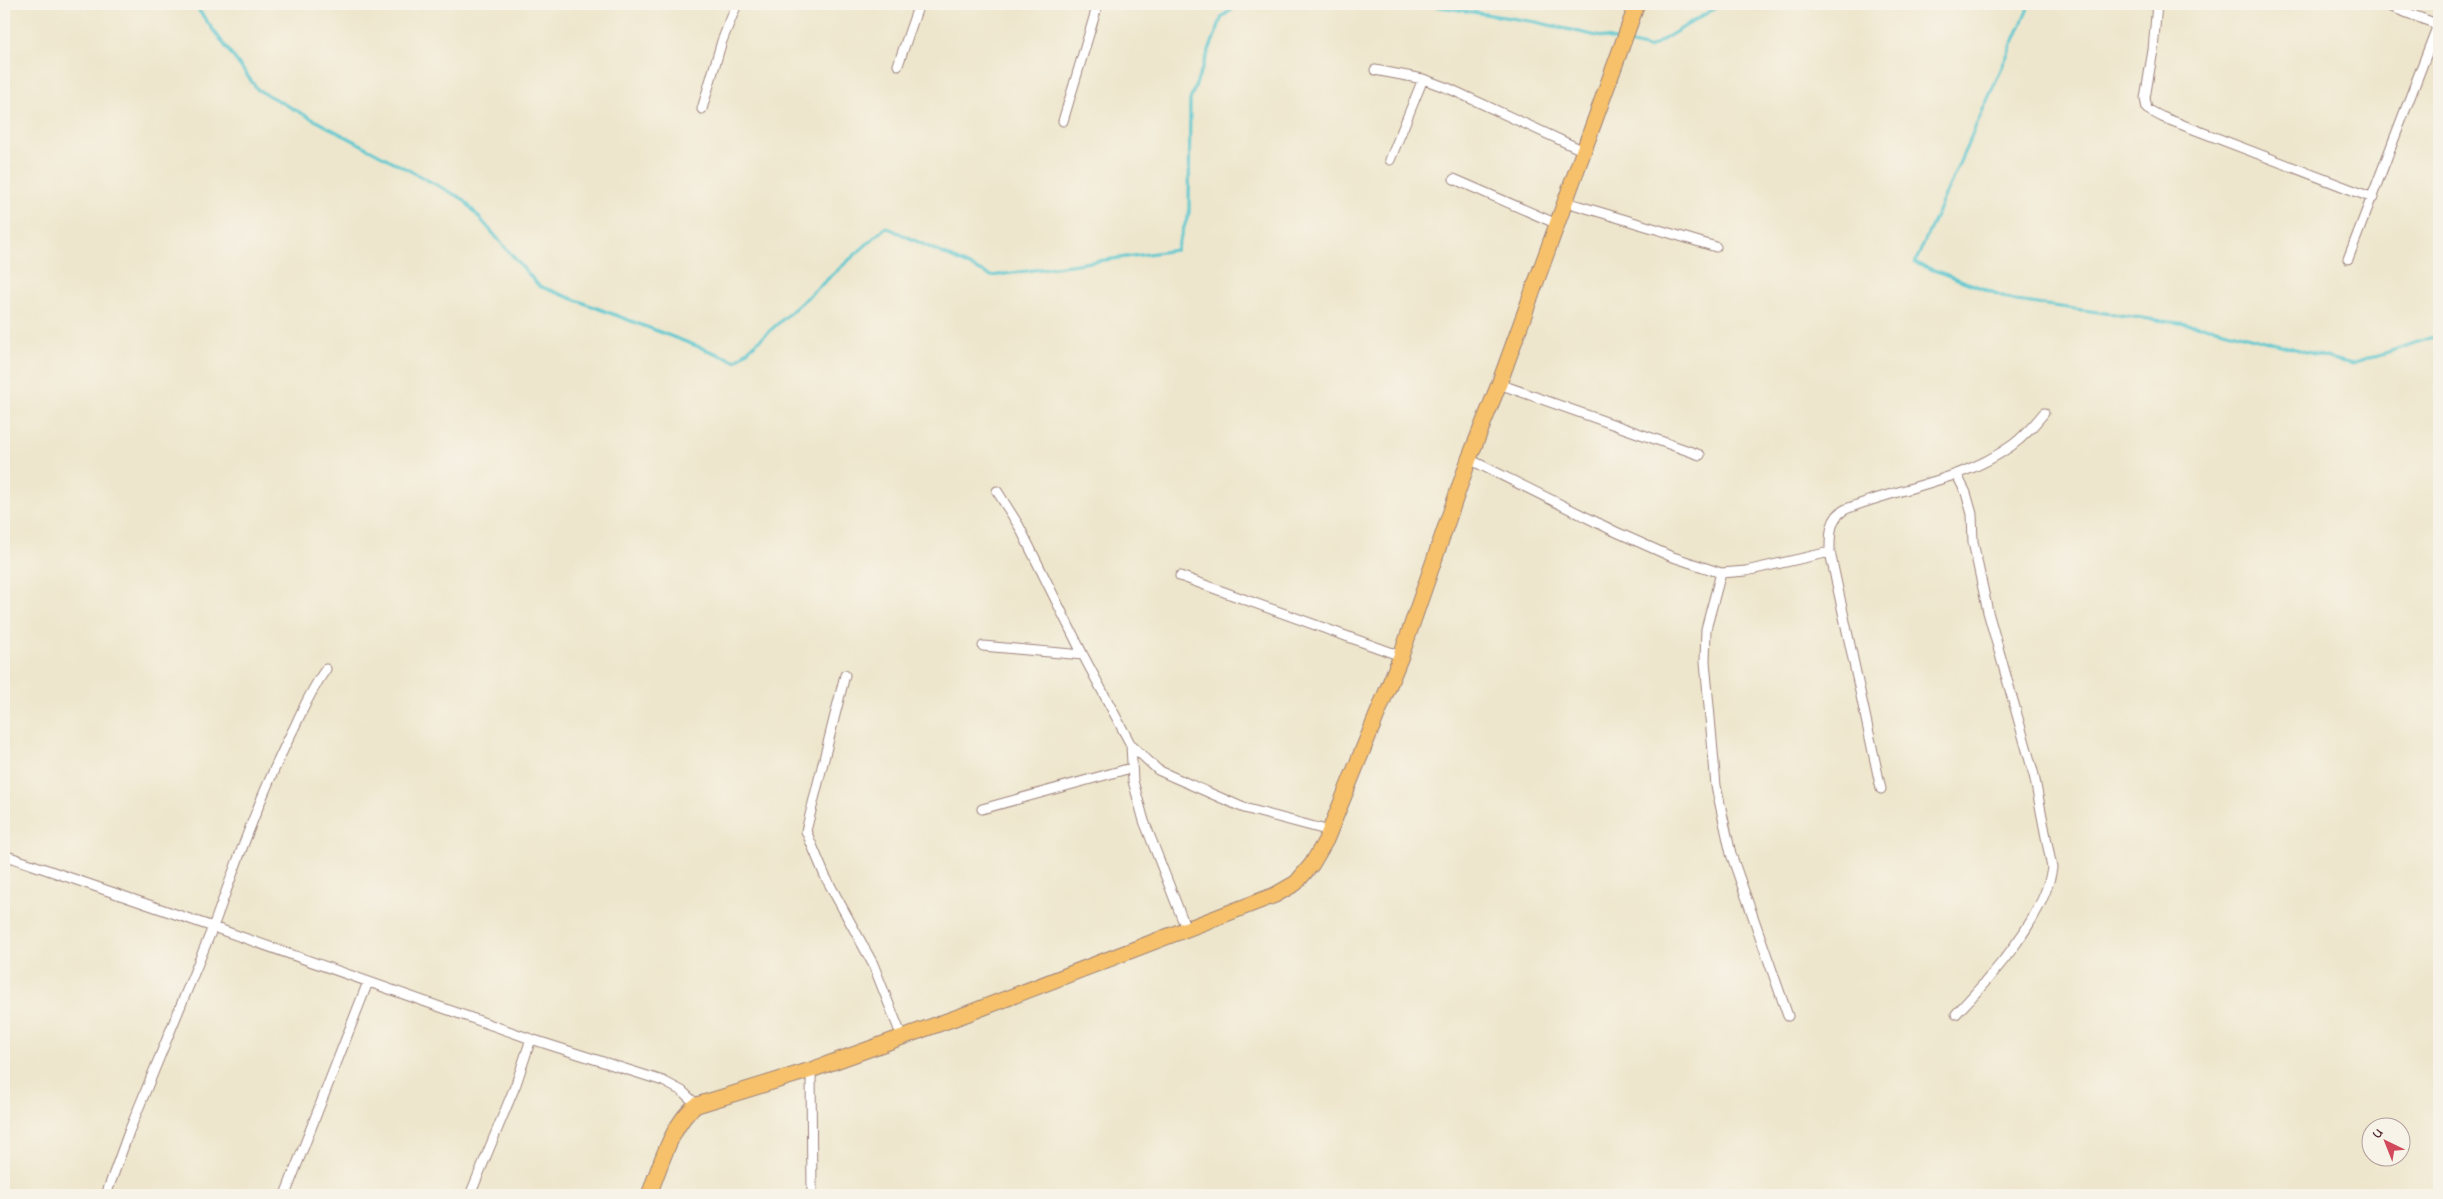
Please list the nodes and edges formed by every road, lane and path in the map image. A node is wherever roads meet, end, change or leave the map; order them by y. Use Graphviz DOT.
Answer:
graph roads {
  1 [pos="736,4"];
  2 [pos="919,4"];
  3 [pos="1098,4"];
  4 [pos="1637,4"];
  5 [pos="2157,4"];
  6 [pos="2384,4"];
  7 [pos="2439,24"];
  8 [pos="898,65"];
  9 [pos="1375,70"];
  10 [pos="1423,80"];
  11 [pos="702,109"];
  12 [pos="1063,121"];
  13 [pos="1584,151"];
  14 [pos="1390,160"];
  15 [pos="1454,179"];
  16 [pos="2373,198"];
  17 [pos="1566,202"];
  18 [pos="1557,224"];
  19 [pos="1716,247"];
  20 [pos="2348,259"];
  21 [pos="1500,384"];
  22 [pos="2044,413"];
  23 [pos="1700,455"];
  24 [pos="1469,459"];
  25 [pos="1957,475"];
  26 [pos="997,491"];
  27 [pos="1830,552"];
  28 [pos="1721,573"];
  29 [pos="1180,576"];
  30 [pos="983,646"];
  31 [pos="1083,656"];
  32 [pos="1400,656"];
  33 [pos="326,669"];
  34 [pos="845,675"];
  35 [pos="1131,745"];
  36 [pos="1131,768"];
  37 [pos="1881,789"];
  38 [pos="982,809"];
  39 [pos="1330,831"];
  40 [pos="4,855"];
  41 [pos="213,927"];
  42 [pos="1186,931"];
  43 [pos="368,982"];
  44 [pos="1956,1014"];
  45 [pos="1788,1016"];
  46 [pos="902,1037"];
  47 [pos="532,1039"];
  48 [pos="811,1070"];
  49 [pos="697,1105"];
  50 [pos="106,1195"];
  51 [pos="285,1195"];
  52 [pos="470,1195"];
  53 [pos="649,1195"];
  54 [pos="812,1195"];
  1 -- 11 [label="street"];
  2 -- 8 [label="street"];
  3 -- 12 [label="street"];
  4 -- 13 [label="highway"];
  5 -- 16 [label="street"];
  6 -- 7 [label="street"];
  7 -- 16 [label="street"];
  9 -- 10 [label="street"];
  10 -- 13 [label="street"];
  10 -- 14 [label="street"];
  13 -- 17 [label="highway"];
  15 -- 18 [label="street"];
  16 -- 20 [label="street"];
  17 -- 18 [label="highway"];
  17 -- 19 [label="street"];
  18 -- 21 [label="highway"];
  21 -- 23 [label="street"];
  21 -- 24 [label="highway"];
  22 -- 25 [label="street"];
  24 -- 28 [label="street"];
  24 -- 32 [label="highway"];
  25 -- 27 [label="street"];
  25 -- 44 [label="street"];
  26 -- 31 [label="street"];
  27 -- 28 [label="street"];
  27 -- 37 [label="street"];
  28 -- 45 [label="street"];
  29 -- 32 [label="street"];
  30 -- 31 [label="street"];
  31 -- 35 [label="street"];
  32 -- 39 [label="highway"];
  33 -- 41 [label="street"];
  34 -- 46 [label="street"];
  35 -- 36 [label="street"];
  35 -- 39 [label="street"];
  36 -- 38 [label="street"];
  36 -- 42 [label="street"];
  39 -- 42 [label="highway"];
  40 -- 41 [label="street"];
  41 -- 43 [label="street"];
  41 -- 50 [label="street"];
  42 -- 46 [label="highway"];
  43 -- 47 [label="street"];
  43 -- 51 [label="street"];
  46 -- 48 [label="highway"];
  47 -- 49 [label="street"];
  47 -- 52 [label="street"];
  48 -- 49 [label="highway"];
  48 -- 54 [label="street"];
  49 -- 53 [label="highway"];
}
